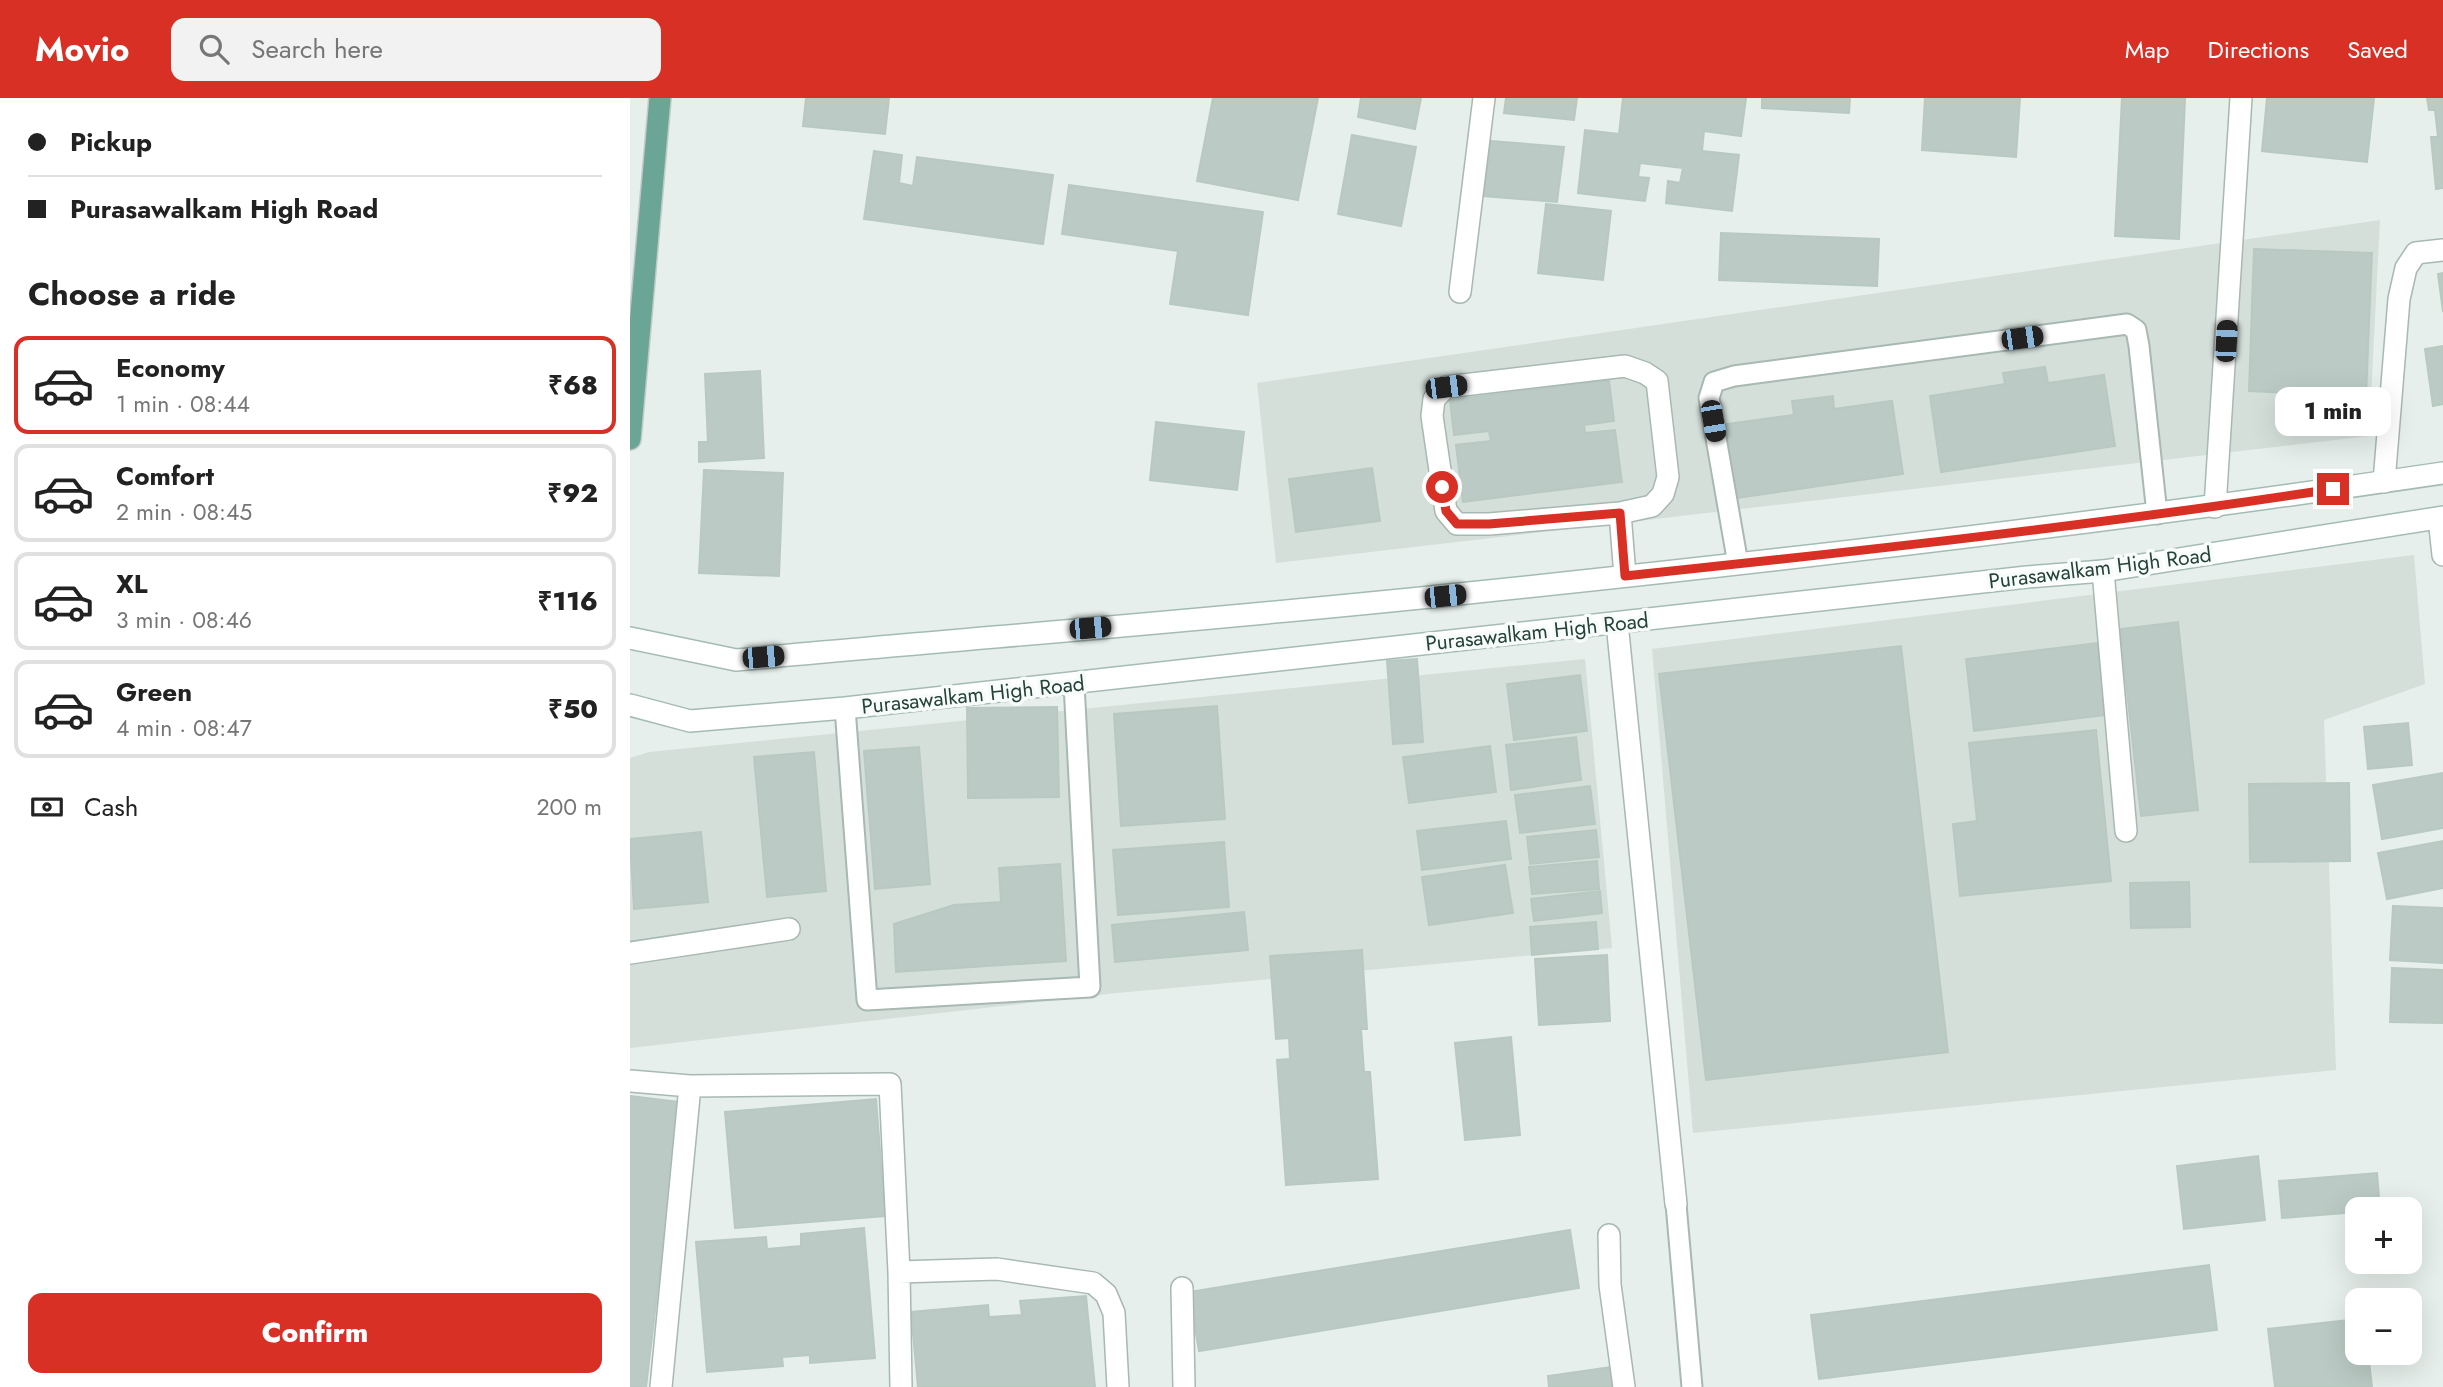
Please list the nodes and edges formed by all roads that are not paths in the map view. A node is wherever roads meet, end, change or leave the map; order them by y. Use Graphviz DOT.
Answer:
graph roads {
  1 [pos="660,98"];
  2 [pos="1484,98"];
  3 [pos="2241,98"];
  4 [pos="2443,250"];
  5 [pos="1460,292"];
  6 [pos="630,439"];
  7 [pos="2443,473"];
  8 [pos="2384,482"];
  9 [pos="2215,507"];
  10 [pos="1620,513"];
  11 [pos="2157,514"];
  12 [pos="2441,518"];
  13 [pos="2443,555"];
  14 [pos="1738,564"];
  15 [pos="2103,571"];
  16 [pos="1625,576"];
  17 [pos="1617,623"];
  18 [pos="630,638"];
  19 [pos="1074,684"];
  20 [pos="630,705"];
  21 [pos="845,708"];
  22 [pos="2126,831"];
  23 [pos="789,929"];
  24 [pos="630,953"];
  25 [pos="630,1081"];
  26 [pos="690,1086"];
  27 [pos="1676,1204"];
  28 [pos="1609,1235"];
  29 [pos="899,1272"];
  30 [pos="1182,1287"];
  31 [pos="662,1387"];
  32 [pos="901,1387"];
  33 [pos="1118,1387"];
  34 [pos="1184,1387"];
  35 [pos="1624,1387"];
  36 [pos="1692,1387"];
  1 -- 6 [label="main road"];
  2 -- 5 [label="street"];
  3 -- 9 [label="street"];
  4 -- 8 [label="street"];
  7 -- 8 [label="street"];
  8 -- 9 [label="street"];
  9 -- 11 [label="street"];
  10 -- 10 [label="street"];
  10 -- 16 [label="street"];
  11 -- 14 [label="street"];
  11 -- 14 [label="lane"];
  12 -- 13 [label="street"];
  12 -- 15 [label="street, Purasawalkam High Road"];
  14 -- 16 [label="street"];
  15 -- 17 [label="street, Purasawalkam High Road"];
  15 -- 22 [label="street"];
  16 -- 18 [label="street"];
  17 -- 19 [label="street, Purasawalkam High Road"];
  17 -- 27 [label="street"];
  19 -- 21 [label="street, Purasawalkam High Road"];
  19 -- 21 [label="lane"];
  20 -- 21 [label="street, Purasawalkam High Road"];
  23 -- 24 [label="street"];
  25 -- 26 [label="street"];
  26 -- 29 [label="street"];
  26 -- 31 [label="street"];
  27 -- 36 [label="lane"];
  28 -- 35 [label="street"];
  29 -- 32 [label="street"];
  29 -- 33 [label="street"];
  30 -- 34 [label="street"];
}
